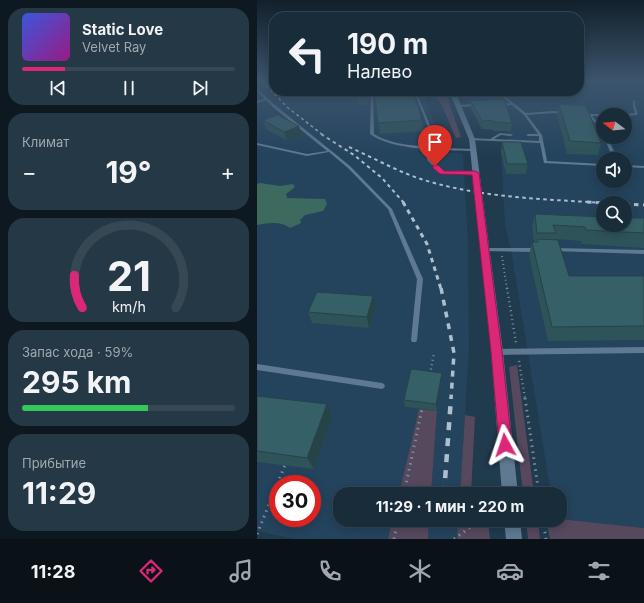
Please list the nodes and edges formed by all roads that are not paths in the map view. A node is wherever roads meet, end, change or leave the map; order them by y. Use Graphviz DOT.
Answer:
graph roads {
  1 [pos="277,106"];
  2 [pos="372,106"];
  3 [pos="421,106"];
  4 [pos="458,106"];
  5 [pos="516,106"];
  6 [pos="634,106"];
  7 [pos="568,113"];
  8 [pos="525,114"];
  9 [pos="632,114"];
  10 [pos="583,115"];
  11 [pos="590,115"];
  12 [pos="596,115"];
  13 [pos="596,122"];
  14 [pos="511,135"];
  15 [pos="528,135"];
  16 [pos="540,135"];
  17 [pos="472,139"];
  18 [pos="490,140"];
  19 [pos="541,142"];
  20 [pos="257,144"];
  21 [pos="439,148"];
  22 [pos="473,150"];
  23 [pos="330,151"];
  24 [pos="428,160"];
  25 [pos="596,165"];
  26 [pos="632,166"];
  27 [pos="644,167"];
  28 [pos="475,173"];
  29 [pos="485,250"];
  30 [pos="542,250"];
  31 [pos="550,250"];
  32 [pos="644,252"];
  33 [pos="414,340"];
  34 [pos="644,350"];
  35 [pos="497,352"];
  36 [pos="257,367"];
  37 [pos="382,386"];
  38 [pos="509,487"];
  39 [pos="513,527"];
  40 [pos="514,539"];
  1 -- 23 [label="lane"];
  2 -- 21 [label="lane"];
  3 -- 21 [label="lane"];
  4 -- 17 [label="street"];
  5 -- 8 [label="lane"];
  6 -- 9 [label="lane"];
  7 -- 8 [label="lane"];
  8 -- 16 [label="lane"];
  10 -- 11 [label="lane"];
  11 -- 12 [label="lane"];
  11 -- 13 [label="lane"];
  14 -- 18 [label="lane"];
  15 -- 16 [label="lane"];
  16 -- 19 [label="lane"];
  17 -- 18 [label="lane"];
  17 -- 22 [label="street"];
  18 -- 19 [label="lane"];
  19 -- 25 [label="lane"];
  20 -- 23 [label="lane"];
  21 -- 22 [label="lane"];
  22 -- 28 [label="street"];
  23 -- 33 [label="lane"];
  24 -- 28 [label="lane"];
  26 -- 27 [label="lane"];
  28 -- 29 [label="street"];
  29 -- 30 [label="lane"];
  29 -- 35 [label="street"];
  31 -- 32 [label="lane"];
  34 -- 35 [label="lane"];
  35 -- 38 [label="street"];
  36 -- 37 [label="lane"];
  39 -- 40 [label="street"];
}
